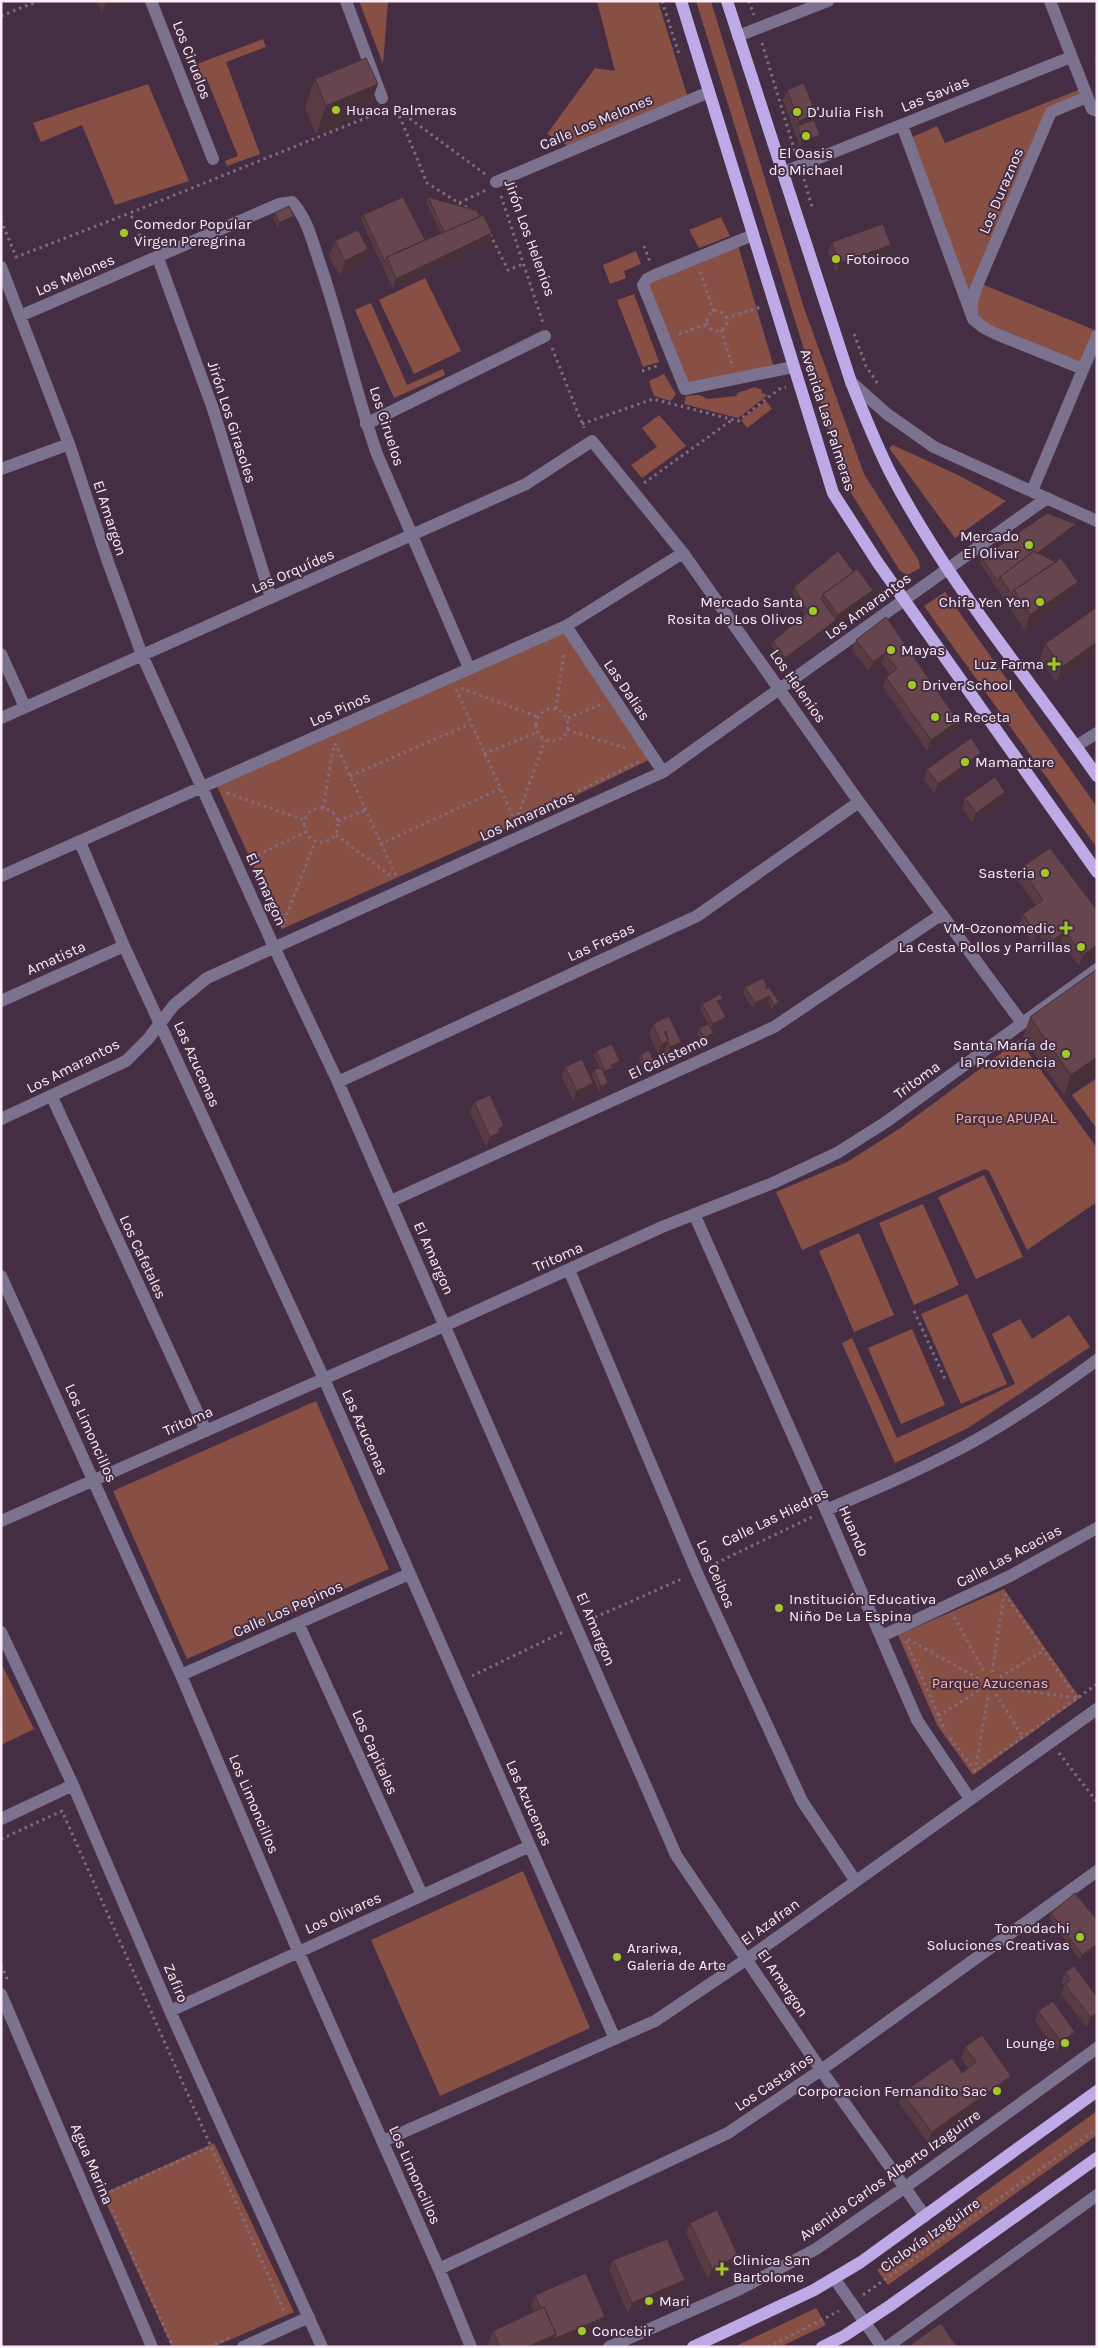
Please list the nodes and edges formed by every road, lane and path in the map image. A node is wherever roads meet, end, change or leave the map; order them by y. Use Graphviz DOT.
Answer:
graph roads {
  1 [pos="38,1"];
  2 [pos="151,1"];
  3 [pos="346,1"];
  4 [pos="662,1"];
  5 [pos="681,1"];
  6 [pos="727,1"];
  7 [pos="749,1"];
  8 [pos="828,1"];
  9 [pos="1050,1"];
  10 [pos="1,16"];
  11 [pos="758,28"];
  12 [pos="738,36"];
  13 [pos="1071,57"];
  14 [pos="682,63"];
  15 [pos="709,92"];
  16 [pos="1087,97"];
  17 [pos="382,98"];
  18 [pos="370,106"];
  19 [pos="397,109"];
  20 [pos="1097,111"];
  21 [pos="902,125"];
  22 [pos="213,159"];
  23 [pos="799,166"];
  24 [pos="784,172"];
  25 [pos="497,184"];
  26 [pos="459,203"];
  27 [pos="279,204"];
  28 [pos="474,212"];
  29 [pos="814,212"];
  30 [pos="130,213"];
  31 [pos="1,220"];
  32 [pos="486,226"];
  33 [pos="753,236"];
  34 [pos="143,244"];
  35 [pos="158,258"];
  36 [pos="696,259"];
  37 [pos="523,264"];
  38 [pos="1,267"];
  39 [pos="774,304"];
  40 [pos="714,312"];
  41 [pos="20,316"];
  42 [pos="726,318"];
  43 [pos="973,319"];
  44 [pos="708,324"];
  45 [pos="721,330"];
  46 [pos="852,330"];
  47 [pos="546,336"];
  48 [pos="1097,336"];
  49 [pos="667,339"];
  50 [pos="793,367"];
  51 [pos="1083,369"];
  52 [pos="737,380"];
  53 [pos="851,382"];
  54 [pos="799,384"];
  55 [pos="881,388"];
  56 [pos="733,420"];
  57 [pos="366,424"];
  58 [pos="582,424"];
  59 [pos="592,441"];
  60 [pos="69,444"];
  61 [pos="1,469"];
  62 [pos="643,483"];
  63 [pos="1032,491"];
  64 [pos="1047,498"];
  65 [pos="1097,521"];
  66 [pos="411,537"];
  67 [pos="682,553"];
  68 [pos="948,568"];
  69 [pos="271,598"];
  70 [pos="904,600"];
  71 [pos="566,626"];
  72 [pos="564,650"];
  73 [pos="1,654"];
  74 [pos="142,655"];
  75 [pos="469,668"];
  76 [pos="780,688"];
  77 [pos="613,699"];
  78 [pos="25,707"];
  79 [pos="556,709"];
  80 [pos="538,716"];
  81 [pos="1,718"];
  82 [pos="568,718"];
  83 [pos="470,724"];
  84 [pos="567,730"];
  85 [pos="537,732"];
  86 [pos="1097,733"];
  87 [pos="332,736"];
  88 [pos="545,740"];
  89 [pos="1076,746"];
  90 [pos="484,754"];
  91 [pos="652,756"];
  92 [pos="663,772"];
  93 [pos="350,776"];
  94 [pos="1097,776"];
  95 [pos="202,788"];
  96 [pos="500,789"];
  97 [pos="575,793"];
  98 [pos="225,799"];
  99 [pos="859,802"];
  100 [pos="324,808"];
  101 [pos="366,810"];
  102 [pos="524,818"];
  103 [pos="304,820"];
  104 [pos="338,821"];
  105 [pos="516,822"];
  106 [pos="507,826"];
  107 [pos="305,832"];
  108 [pos="336,835"];
  109 [pos="522,836"];
  110 [pos="80,842"];
  111 [pos="315,842"];
  112 [pos="380,844"];
  113 [pos="248,849"];
  114 [pos="252,858"];
  115 [pos="256,866"];
  116 [pos="404,872"];
  117 [pos="1097,872"];
  118 [pos="1,876"];
  119 [pos="394,876"];
  120 [pos="383,881"];
  121 [pos="403,890"];
  122 [pos="942,914"];
  123 [pos="279,917"];
  124 [pos="292,922"];
  125 [pos="283,926"];
  126 [pos="124,946"];
  127 [pos="274,947"];
  128 [pos="1097,969"];
  129 [pos="1,1001"];
  130 [pos="160,1022"];
  131 [pos="1022,1023"];
  132 [pos="338,1082"];
  133 [pos="52,1097"];
  134 [pos="1,1119"];
  135 [pos="392,1202"];
  136 [pos="694,1216"];
  137 [pos="569,1270"];
  138 [pos="1,1276"];
  139 [pos="914,1311"];
  140 [pos="446,1325"];
  141 [pos="1097,1360"];
  142 [pos="324,1379"];
  143 [pos="945,1379"];
  144 [pos="206,1431"];
  145 [pos="94,1480"];
  146 [pos="826,1510"];
  147 [pos="1,1521"];
  148 [pos="1097,1528"];
  149 [pos="697,1572"];
  150 [pos="409,1574"];
  151 [pos="1004,1593"];
  152 [pos="996,1597"];
  153 [pos="962,1612"];
  154 [pos="954,1616"];
  155 [pos="946,1620"];
  156 [pos="298,1623"];
  157 [pos="576,1626"];
  158 [pos="1,1632"];
  159 [pos="913,1634"];
  160 [pos="882,1636"];
  161 [pos="905,1638"];
  162 [pos="1043,1651"];
  163 [pos="992,1672"];
  164 [pos="985,1673"];
  165 [pos="181,1675"];
  166 [pos="1000,1677"];
  167 [pos="980,1679"];
  168 [pos="457,1683"];
  169 [pos="1097,1684"];
  170 [pos="1002,1688"];
  171 [pos="980,1690"];
  172 [pos="996,1694"];
  173 [pos="988,1696"];
  174 [pos="1077,1698"];
  175 [pos="1093,1711"];
  176 [pos="938,1716"];
  177 [pos="1023,1737"];
  178 [pos="1051,1742"];
  179 [pos="975,1771"];
  180 [pos="73,1785"];
  181 [pos="970,1799"];
  182 [pos="1097,1802"];
  183 [pos="1,1819"];
  184 [pos="1,1839"];
  185 [pos="530,1846"];
  186 [pos="1097,1871"];
  187 [pos="856,1880"];
  188 [pos="422,1895"];
  189 [pos="298,1951"];
  190 [pos="747,1959"];
  191 [pos="1,1994"];
  192 [pos="170,2010"];
  193 [pos="615,2039"];
  194 [pos="1097,2048"];
  195 [pos="822,2070"];
  196 [pos="1097,2091"];
  197 [pos="1097,2129"];
  198 [pos="382,2141"];
  199 [pos="210,2147"];
  200 [pos="1097,2158"];
  201 [pos="904,2188"];
  202 [pos="1097,2195"];
  203 [pos="925,2216"];
  204 [pos="439,2269"];
  205 [pos="834,2278"];
  206 [pos="852,2303"];
  207 [pos="285,2314"];
  208 [pos="309,2317"];
  209 [pos="865,2322"];
  210 [pos="234,2336"];
  211 [pos="152,2347"];
  212 [pos="173,2347"];
  213 [pos="209,2347"];
  214 [pos="243,2347"];
  215 [pos="322,2347"];
  216 [pos="471,2347"];
  217 [pos="609,2347"];
  218 [pos="693,2347"];
  219 [pos="768,2347"];
  220 [pos="822,2347"];
  221 [pos="882,2347"];
  222 [pos="887,2347"];
  1 -- 10 [label="path"];
  2 -- 22 [label="street, Los Ciruelos"];
  3 -- 17 [label="street"];
  4 -- 14 [label="path"];
  5 -- 15 [label="main road, Avenida Las Palmeras"];
  6 -- 12 [label="main road"];
  7 -- 11 [label="path"];
  8 -- 11 [label="street"];
  9 -- 13 [label="street"];
  11 -- 12 [label="street"];
  11 -- 23 [label="path"];
  12 -- 24 [label="main road"];
  13 -- 16 [label="street"];
  13 -- 21 [label="street, Las Savias"];
  15 -- 25 [label="street, Calle Los Melones"];
  15 -- 33 [label="main road, Avenida Las Palmeras"];
  16 -- 20 [label="street"];
  16 -- 43 [label="street, Los Duraznos"];
  17 -- 19 [label="path, Jirón Los Helenios"];
  18 -- 30 [label="path"];
  19 -- 25 [label="path, Jirón Los Helenios"];
  19 -- 26 [label="path"];
  21 -- 23 [label="street, Las Savias"];
  21 -- 43 [label="street"];
  23 -- 24 [label="street, Las Savias"];
  23 -- 29 [label="path"];
  24 -- 53 [label="main road"];
  25 -- 26 [label="path"];
  25 -- 37 [label="path, Jirón Los Helenios"];
  26 -- 28 [label="path"];
  27 -- 35 [label="street, Los Melones"];
  27 -- 57 [label="street, Los Ciruelos"];
  30 -- 31 [label="path"];
  30 -- 34 [label="path"];
  32 -- 37 [label="path"];
  33 -- 36 [label="street"];
  33 -- 39 [label="main road, Avenida Las Palmeras"];
  35 -- 41 [label="street, Los Melones"];
  35 -- 69 [label="street, Jirón Los Girasoles"];
  36 -- 40 [label="path"];
  36 -- 49 [label="street"];
  37 -- 47 [label="path, Jirón Los Helenios"];
  38 -- 41 [label="street, El Amargon"];
  39 -- 42 [label="path"];
  39 -- 50 [label="main road, Avenida Las Palmeras"];
  40 -- 42 [label="path"];
  40 -- 44 [label="path"];
  41 -- 60 [label="street, El Amargon"];
  42 -- 45 [label="path"];
  43 -- 51 [label="street"];
  44 -- 45 [label="path"];
  44 -- 49 [label="path"];
  45 -- 52 [label="path"];
  46 -- 55 [label="path"];
  47 -- 57 [label="street"];
  47 -- 58 [label="path"];
  48 -- 51 [label="street"];
  49 -- 52 [label="street"];
  50 -- 52 [label="street"];
  50 -- 54 [label="main road, Avenida Las Palmeras"];
  51 -- 63 [label="street"];
  53 -- 63 [label="street"];
  53 -- 68 [label="main road"];
  54 -- 56 [label="path"];
  54 -- 70 [label="main road, Avenida Las Palmeras"];
  56 -- 58 [label="path"];
  56 -- 62 [label="path"];
  57 -- 66 [label="street, Los Ciruelos"];
  58 -- 59 [label="path"];
  59 -- 66 [label="street, Las Orquídes"];
  59 -- 67 [label="street, Los Helenios"];
  60 -- 61 [label="street"];
  60 -- 74 [label="street, El Amargon"];
  63 -- 64 [label="street"];
  64 -- 65 [label="street"];
  64 -- 68 [label="street, Los Amarantos"];
  66 -- 69 [label="street, Las Orquídes"];
  66 -- 75 [label="street, Los Ciruelos"];
  67 -- 71 [label="street, Los Pinos"];
  67 -- 76 [label="street, Los Helenios"];
  68 -- 70 [label="street, Los Amarantos"];
  68 -- 89 [label="main road"];
  69 -- 74 [label="street, Las Orquídes"];
  70 -- 76 [label="street, Los Amarantos"];
  70 -- 117 [label="main road, Avenida Las Palmeras"];
  71 -- 75 [label="street, Los Pinos"];
  71 -- 77 [label="street, Las Dalias"];
  72 -- 79 [label="path"];
  73 -- 78 [label="street"];
  74 -- 78 [label="street, Las Orquídes"];
  74 -- 95 [label="street, El Amargon"];
  75 -- 87 [label="street, Los Pinos"];
  76 -- 92 [label="street, Los Amarantos"];
  76 -- 99 [label="street, Los Helenios"];
  77 -- 82 [label="path"];
  77 -- 91 [label="street, Las Dalias"];
  78 -- 81 [label="street, Las Orquídes"];
  79 -- 80 [label="path"];
  79 -- 82 [label="path"];
  80 -- 83 [label="path"];
  80 -- 85 [label="path"];
  82 -- 84 [label="path"];
  83 -- 90 [label="path"];
  83 -- 93 [label="path"];
  84 -- 88 [label="path"];
  84 -- 91 [label="path"];
  85 -- 88 [label="path"];
  85 -- 90 [label="path"];
  86 -- 89 [label="street"];
  87 -- 93 [label="path"];
  87 -- 95 [label="street, Los Pinos"];
  87 -- 100 [label="path"];
  88 -- 105 [label="path"];
  89 -- 94 [label="main road"];
  90 -- 96 [label="path"];
  91 -- 92 [label="street, Las Dalias"];
  91 -- 97 [label="path"];
  92 -- 109 [label="street, Los Amarantos"];
  93 -- 101 [label="path"];
  95 -- 110 [label="street, Los Pinos"];
  95 -- 127 [label="street, El Amargon"];
  96 -- 105 [label="path"];
  96 -- 112 [label="path"];
  98 -- 103 [label="path"];
  99 -- 122 [label="street, Los Helenios"];
  99 -- 132 [label="street, Las Fresas"];
  100 -- 103 [label="path"];
  100 -- 104 [label="path"];
  101 -- 104 [label="path"];
  101 -- 112 [label="path"];
  102 -- 105 [label="path"];
  103 -- 107 [label="path"];
  104 -- 108 [label="path"];
  105 -- 106 [label="path"];
  105 -- 109 [label="path"];
  107 -- 111 [label="path"];
  107 -- 114 [label="path"];
  108 -- 111 [label="path"];
  108 -- 119 [label="path"];
  109 -- 121 [label="street, Los Amarantos"];
  110 -- 118 [label="street, Los Pinos"];
  110 -- 126 [label="street, Las Azucenas"];
  111 -- 125 [label="path"];
  112 -- 119 [label="path"];
  113 -- 114 [label="path"];
  114 -- 115 [label="path"];
  116 -- 119 [label="path"];
  119 -- 120 [label="path"];
  119 -- 121 [label="path"];
  121 -- 127 [label="street, Los Amarantos"];
  122 -- 131 [label="street, Los Helenios"];
  122 -- 135 [label="street, El Calistemo"];
  123 -- 125 [label="path"];
  124 -- 125 [label="path"];
  125 -- 127 [label="path"];
  126 -- 129 [label="street, Amatista"];
  126 -- 130 [label="street, Las Azucenas"];
  127 -- 130 [label="street, Los Amarantos"];
  127 -- 132 [label="street, El Amargon"];
  128 -- 131 [label="street, Tritoma"];
  130 -- 133 [label="street, Los Amarantos"];
  130 -- 142 [label="street, Las Azucenas"];
  131 -- 136 [label="street, Tritoma"];
  132 -- 135 [label="street, El Amargon"];
  133 -- 134 [label="street, Los Amarantos"];
  133 -- 144 [label="street, Los Cafetales"];
  135 -- 140 [label="street, El Amargon"];
  136 -- 137 [label="street, Tritoma"];
  136 -- 146 [label="street, Huando"];
  137 -- 140 [label="street, Tritoma"];
  137 -- 149 [label="street, Los Ceibos"];
  138 -- 145 [label="street, Los Limoncillos"];
  139 -- 143 [label="path"];
  140 -- 142 [label="street, Tritoma"];
  140 -- 157 [label="street, El Amargon"];
  141 -- 146 [label="street, Calle Las Hiedras"];
  142 -- 144 [label="street, Tritoma"];
  142 -- 150 [label="street, Las Azucenas"];
  144 -- 145 [label="street, Tritoma"];
  145 -- 147 [label="street, Tritoma"];
  145 -- 165 [label="street, Los Limoncillos"];
  146 -- 149 [label="path, Calle Las Hiedras"];
  146 -- 160 [label="street, Huando"];
  148 -- 160 [label="street, Calle Las Acacias"];
  149 -- 157 [label="path, Calle Las Hiedras"];
  149 -- 187 [label="street, Los Ceibos"];
  150 -- 156 [label="street, Calle Los Pepinos"];
  150 -- 168 [label="street, Las Azucenas"];
  151 -- 152 [label="path"];
  151 -- 162 [label="path"];
  151 -- 163 [label="path"];
  153 -- 154 [label="path"];
  154 -- 155 [label="path"];
  154 -- 164 [label="path"];
  156 -- 165 [label="street, Calle Los Pepinos"];
  156 -- 188 [label="street, Los Capitales"];
  157 -- 168 [label="path, Calle Las Hiedras"];
  157 -- 190 [label="street, El Amargon"];
  158 -- 180 [label="street, Zafiro"];
  159 -- 161 [label="path"];
  160 -- 181 [label="street, Huando"];
  161 -- 167 [label="path"];
  161 -- 176 [label="path"];
  162 -- 166 [label="path"];
  162 -- 174 [label="path"];
  165 -- 189 [label="street, Los Limoncillos"];
  168 -- 185 [label="street, Las Azucenas"];
  169 -- 174 [label="path"];
  170 -- 174 [label="path"];
  171 -- 176 [label="path"];
  172 -- 177 [label="path"];
  173 -- 179 [label="path"];
  174 -- 175 [label="path"];
  174 -- 177 [label="path"];
  175 -- 178 [label="street, El Azafran"];
  176 -- 179 [label="path"];
  177 -- 179 [label="path"];
  178 -- 181 [label="street, El Azafran"];
  178 -- 182 [label="path"];
  179 -- 181 [label="path"];
  180 -- 183 [label="street"];
  180 -- 192 [label="street, Zafiro"];
  181 -- 187 [label="street, El Azafran"];
  184 -- 199 [label="path"];
  185 -- 188 [label="street, Los Olivares"];
  185 -- 193 [label="street, Las Azucenas"];
  186 -- 195 [label="street, Los Castaños"];
  187 -- 190 [label="street, El Azafran"];
  188 -- 189 [label="street, Los Olivares"];
  189 -- 192 [label="street, Los Olivares"];
  189 -- 198 [label="street, Los Limoncillos"];
  190 -- 193 [label="street, El Azafran"];
  190 -- 195 [label="street, El Amargon"];
  191 -- 211 [label="street, Agua Marina"];
  192 -- 208 [label="street, Zafiro"];
  193 -- 198 [label="street, El Azafran"];
  194 -- 201 [label="street, Avenida Carlos Alberto Izaguirre"];
  195 -- 201 [label="street, El Amargon"];
  195 -- 204 [label="street, Los Castaños"];
  196 -- 203 [label="main road"];
  197 -- 206 [label="path, Ciclovía Izaguirre"];
  198 -- 204 [label="street, Los Limoncillos"];
  199 -- 207 [label="path"];
  199 -- 212 [label="path"];
  200 -- 209 [label="main road"];
  201 -- 203 [label="street, El Amargon"];
  201 -- 217 [label="street, Avenida Carlos Alberto Izaguirre"];
  202 -- 222 [label="street"];
  203 -- 205 [label="main road"];
  204 -- 216 [label="street, Los Limoncillos"];
  205 -- 206 [label="street"];
  205 -- 218 [label="main road"];
  206 -- 209 [label="street"];
  206 -- 219 [label="path, Ciclovía Izaguirre"];
  208 -- 214 [label="street"];
  208 -- 215 [label="street, Zafiro"];
  209 -- 220 [label="main road"];
  209 -- 221 [label="street"];
  210 -- 213 [label="path"];
}
